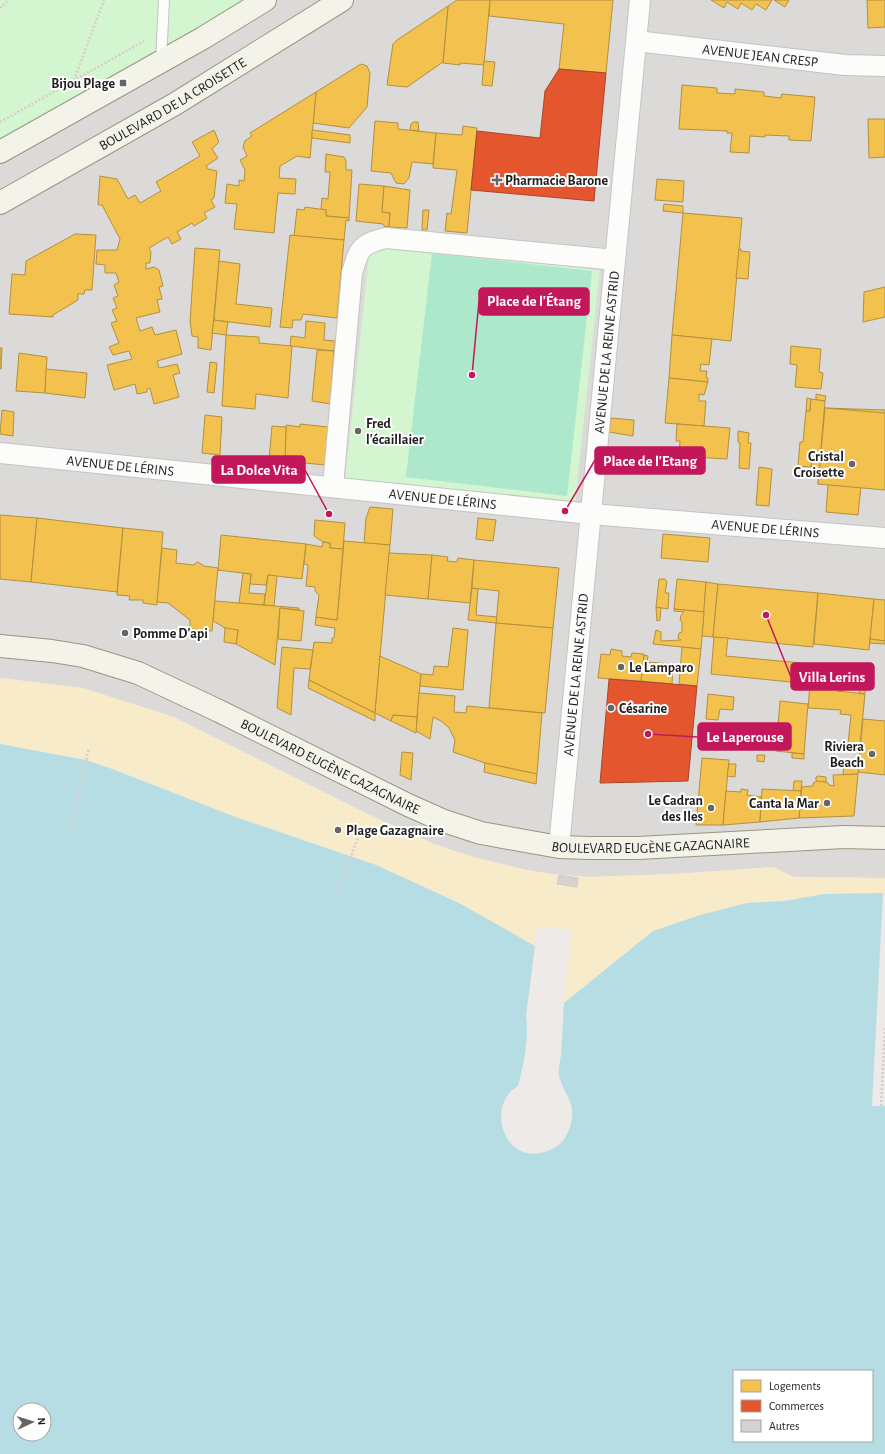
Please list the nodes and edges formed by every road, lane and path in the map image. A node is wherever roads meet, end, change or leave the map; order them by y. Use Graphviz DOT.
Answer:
graph roads {
  1 [pos="8,0"];
  2 [pos="104,0"];
  3 [pos="164,0"];
  4 [pos="265,0"];
  5 [pos="342,0"];
  6 [pos="640,0"];
  7 [pos="0,8"];
  8 [pos="162,31"];
  9 [pos="636,41"];
  10 [pos="161,62"];
  11 [pos="885,66"];
  12 [pos="74,80"];
  13 [pos="0,122"];
  14 [pos="0,152"];
  15 [pos="0,203"];
  16 [pos="615,260"];
  17 [pos="0,453"];
  18 [pos="334,486"];
  19 [pos="591,514"];
  20 [pos="885,538"];
  21 [pos="0,646"];
  22 [pos="89,748"];
  23 [pos="70,834"];
  24 [pos="359,835"];
  25 [pos="885,838"];
  26 [pos="559,847"];
  27 [pos="339,889"];
  28 [pos="885,1026"];
  29 [pos="880,1106"];
  1 -- 7 [label="path"];
  2 -- 12 [label="path"];
  3 -- 8 [label="lane"];
  4 -- 10 [label="street"];
  5 -- 15 [label="street, BOULEVARD DE LA CROISETTE"];
  6 -- 9 [label="street, AVENUE DE LA REINE ASTRID"];
  8 -- 10 [label="lane"];
  8 -- 12 [label="path"];
  9 -- 11 [label="street, AVENUE JEAN CRESP"];
  9 -- 16 [label="street, AVENUE DE LA REINE ASTRID"];
  10 -- 14 [label="street"];
  12 -- 13 [label="path"];
  16 -- 18 [label="street"];
  16 -- 19 [label="street, AVENUE DE LA REINE ASTRID"];
  17 -- 18 [label="street, AVENUE DE LÉRINS"];
  18 -- 19 [label="street, AVENUE DE LÉRINS"];
  19 -- 20 [label="street, AVENUE DE LÉRINS"];
  19 -- 26 [label="street, AVENUE DE LA REINE ASTRID"];
  21 -- 26 [label="street, BOULEVARD EUGÈNE GAZAGNAIRE"];
  22 -- 23 [label="path"];
  24 -- 27 [label="path"];
  25 -- 26 [label="street, BOULEVARD EUGÈNE GAZAGNAIRE"];
  28 -- 29 [label="path"];
}
